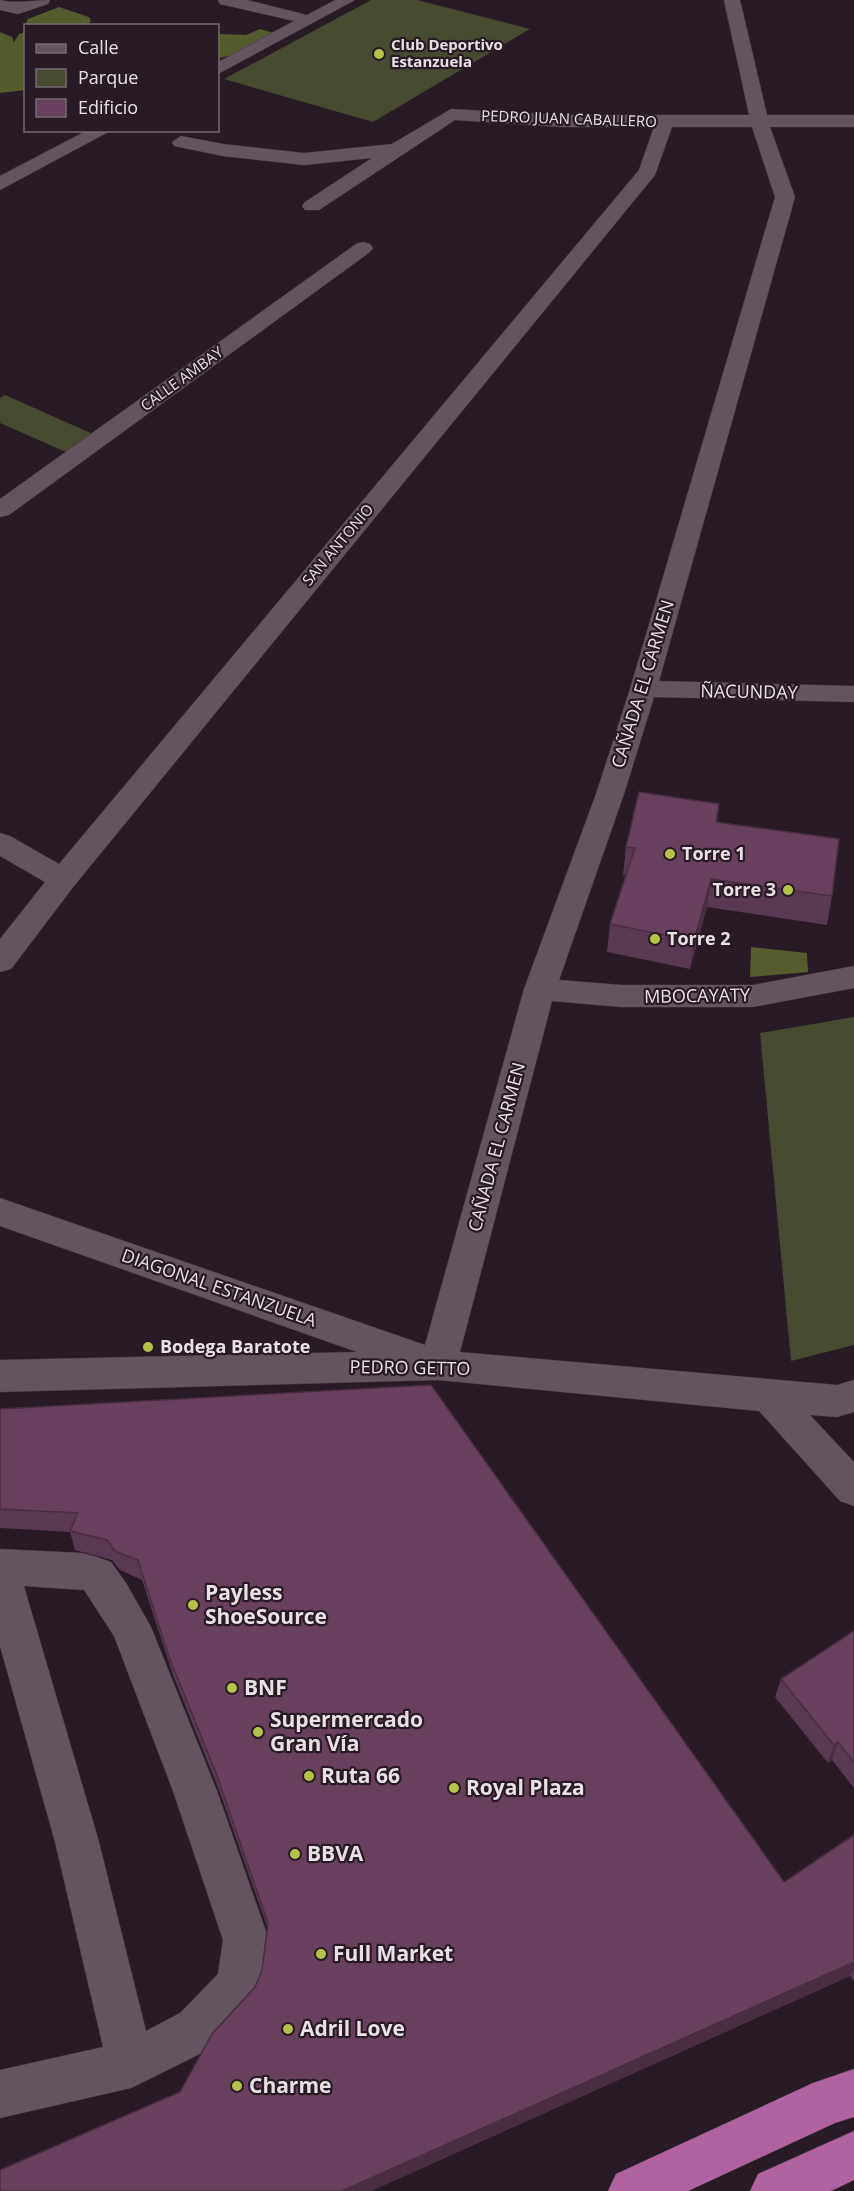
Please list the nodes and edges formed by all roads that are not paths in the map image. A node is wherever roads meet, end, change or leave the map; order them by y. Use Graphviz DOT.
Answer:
graph roads {
  1 [pos="42,0"];
  2 [pos="226,0"];
  3 [pos="347,0"];
  4 [pos="732,0"];
  5 [pos="7,7"];
  6 [pos="309,20"];
  7 [pos="219,68"];
  8 [pos="759,120"];
  9 [pos="854,121"];
  10 [pos="664,123"];
  11 [pos="99,132"];
  12 [pos="181,142"];
  13 [pos="398,149"];
  14 [pos="0,184"];
  15 [pos="312,206"];
  16 [pos="363,248"];
  17 [pos="0,510"];
  18 [pos="643,689"];
  19 [pos="854,694"];
  20 [pos="0,843"];
  21 [pos="63,879"];
  22 [pos="0,962"];
  23 [pos="854,977"];
  24 [pos="540,989"];
  25 [pos="0,1212"];
  26 [pos="438,1365"];
  27 [pos="0,1376"];
  28 [pos="770,1396"];
  29 [pos="854,1396"];
  30 [pos="854,1489"];
  31 [pos="0,1567"];
  32 [pos="0,1574"];
  33 [pos="132,2064"];
  34 [pos="854,2093"];
  35 [pos="0,2094"];
  36 [pos="854,2155"];
  37 [pos="782,2188"];
  38 [pos="633,2191"];
  1 -- 5 [label="street"];
  2 -- 6 [label="street"];
  3 -- 6 [label="street"];
  4 -- 8 [label="street, CAÑADA EL CARMEN"];
  6 -- 7 [label="street"];
  8 -- 9 [label="street, PEDRO JUAN CABALLERO"];
  8 -- 10 [label="street, PEDRO JUAN CABALLERO"];
  8 -- 18 [label="street, CAÑADA EL CARMEN"];
  10 -- 13 [label="street, PEDRO JUAN CABALLERO"];
  10 -- 21 [label="street, SAN ANTONIO"];
  11 -- 14 [label="street"];
  12 -- 13 [label="street"];
  13 -- 15 [label="street, PEDRO JUAN CABALLERO"];
  16 -- 17 [label="street, CALLE AMBAY"];
  18 -- 19 [label="street, ÑACUNDAY"];
  18 -- 24 [label="street, CAÑADA EL CARMEN"];
  20 -- 21 [label="street"];
  21 -- 22 [label="street, SAN ANTONIO"];
  23 -- 24 [label="street, MBOCAYATY"];
  24 -- 26 [label="street, CAÑADA EL CARMEN"];
  25 -- 26 [label="street, DIAGONAL ESTANZUELA"];
  26 -- 27 [label="street, PEDRO GETTO"];
  26 -- 28 [label="street, PEDRO GETTO"];
  28 -- 29 [label="street, PEDRO GETTO"];
  28 -- 30 [label="street"];
  31 -- 33 [label="street"];
  32 -- 33 [label="street"];
  33 -- 35 [label="street"];
  34 -- 38 [label="highway"];
  36 -- 37 [label="highway"];
}
